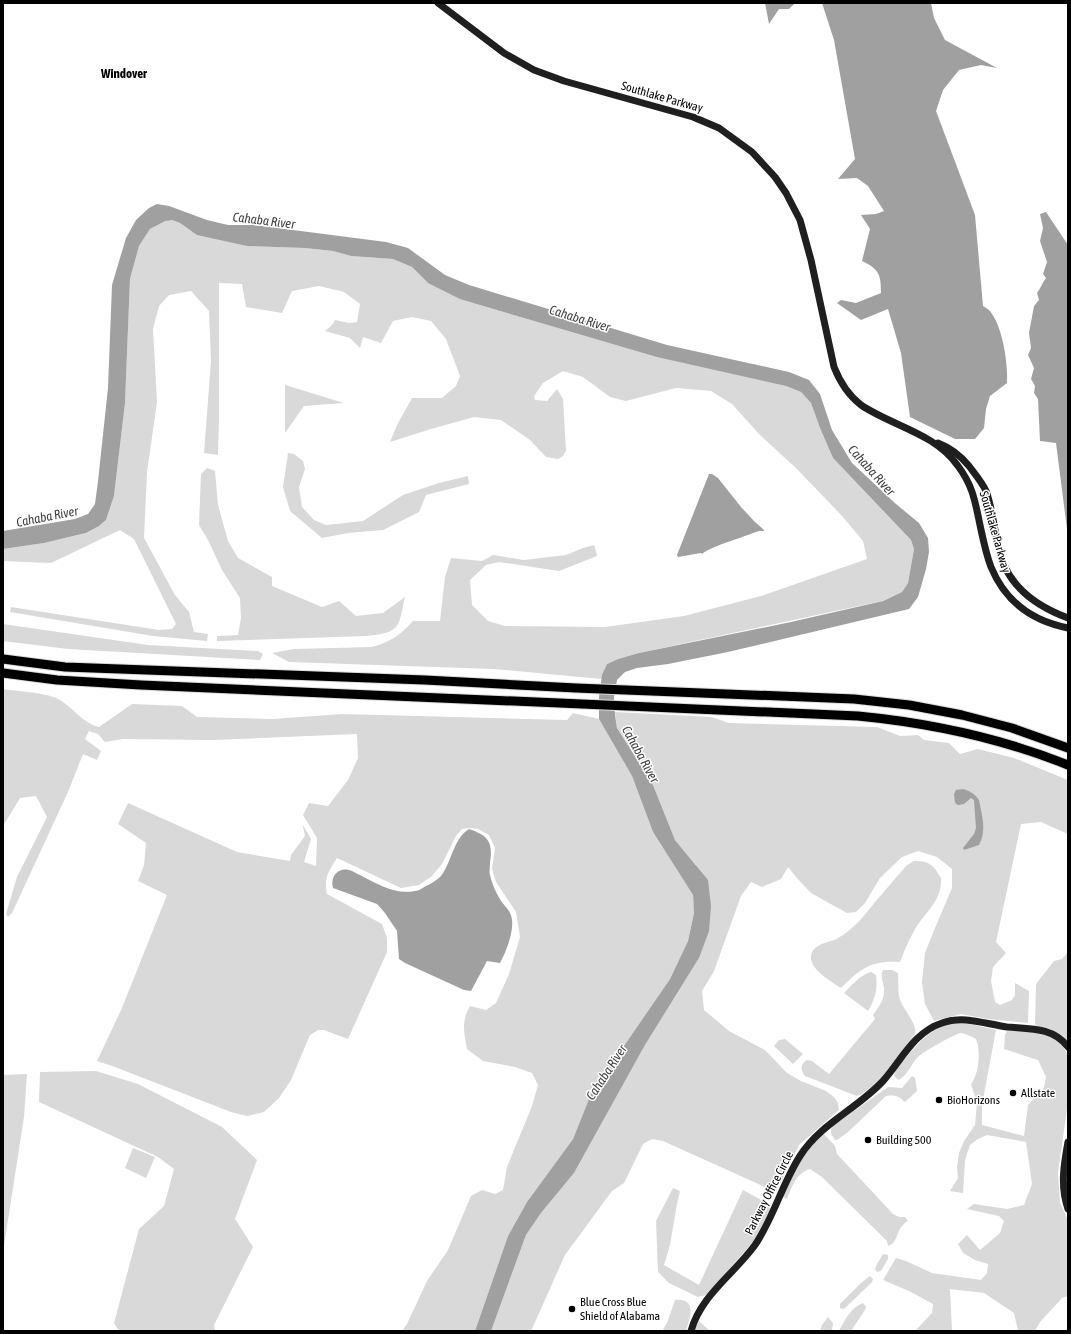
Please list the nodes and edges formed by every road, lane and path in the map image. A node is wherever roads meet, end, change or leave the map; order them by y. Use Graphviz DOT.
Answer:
graph roads {
  1 [pos="438,3"];
  2 [pos="930,440"];
  3 [pos="1068,618"];
  4 [pos="1068,628"];
  5 [pos="3,659"];
  6 [pos="3,673"];
  7 [pos="1068,748"];
  8 [pos="1068,765"];
  9 [pos="1068,1047"];
  10 [pos="1068,1142"];
  11 [pos="1068,1209"];
  12 [pos="691,1331"];
  1 -- 2 [label="street, Southlake Parkway"];
  2 -- 3 [label="street, Southlake Parkway"];
  2 -- 4 [label="street, Southlake Parkway"];
  5 -- 7 [label="highway"];
  6 -- 8 [label="highway"];
  9 -- 12 [label="street, Parkway Office Circle"];
  10 -- 11 [label="street"];
}
